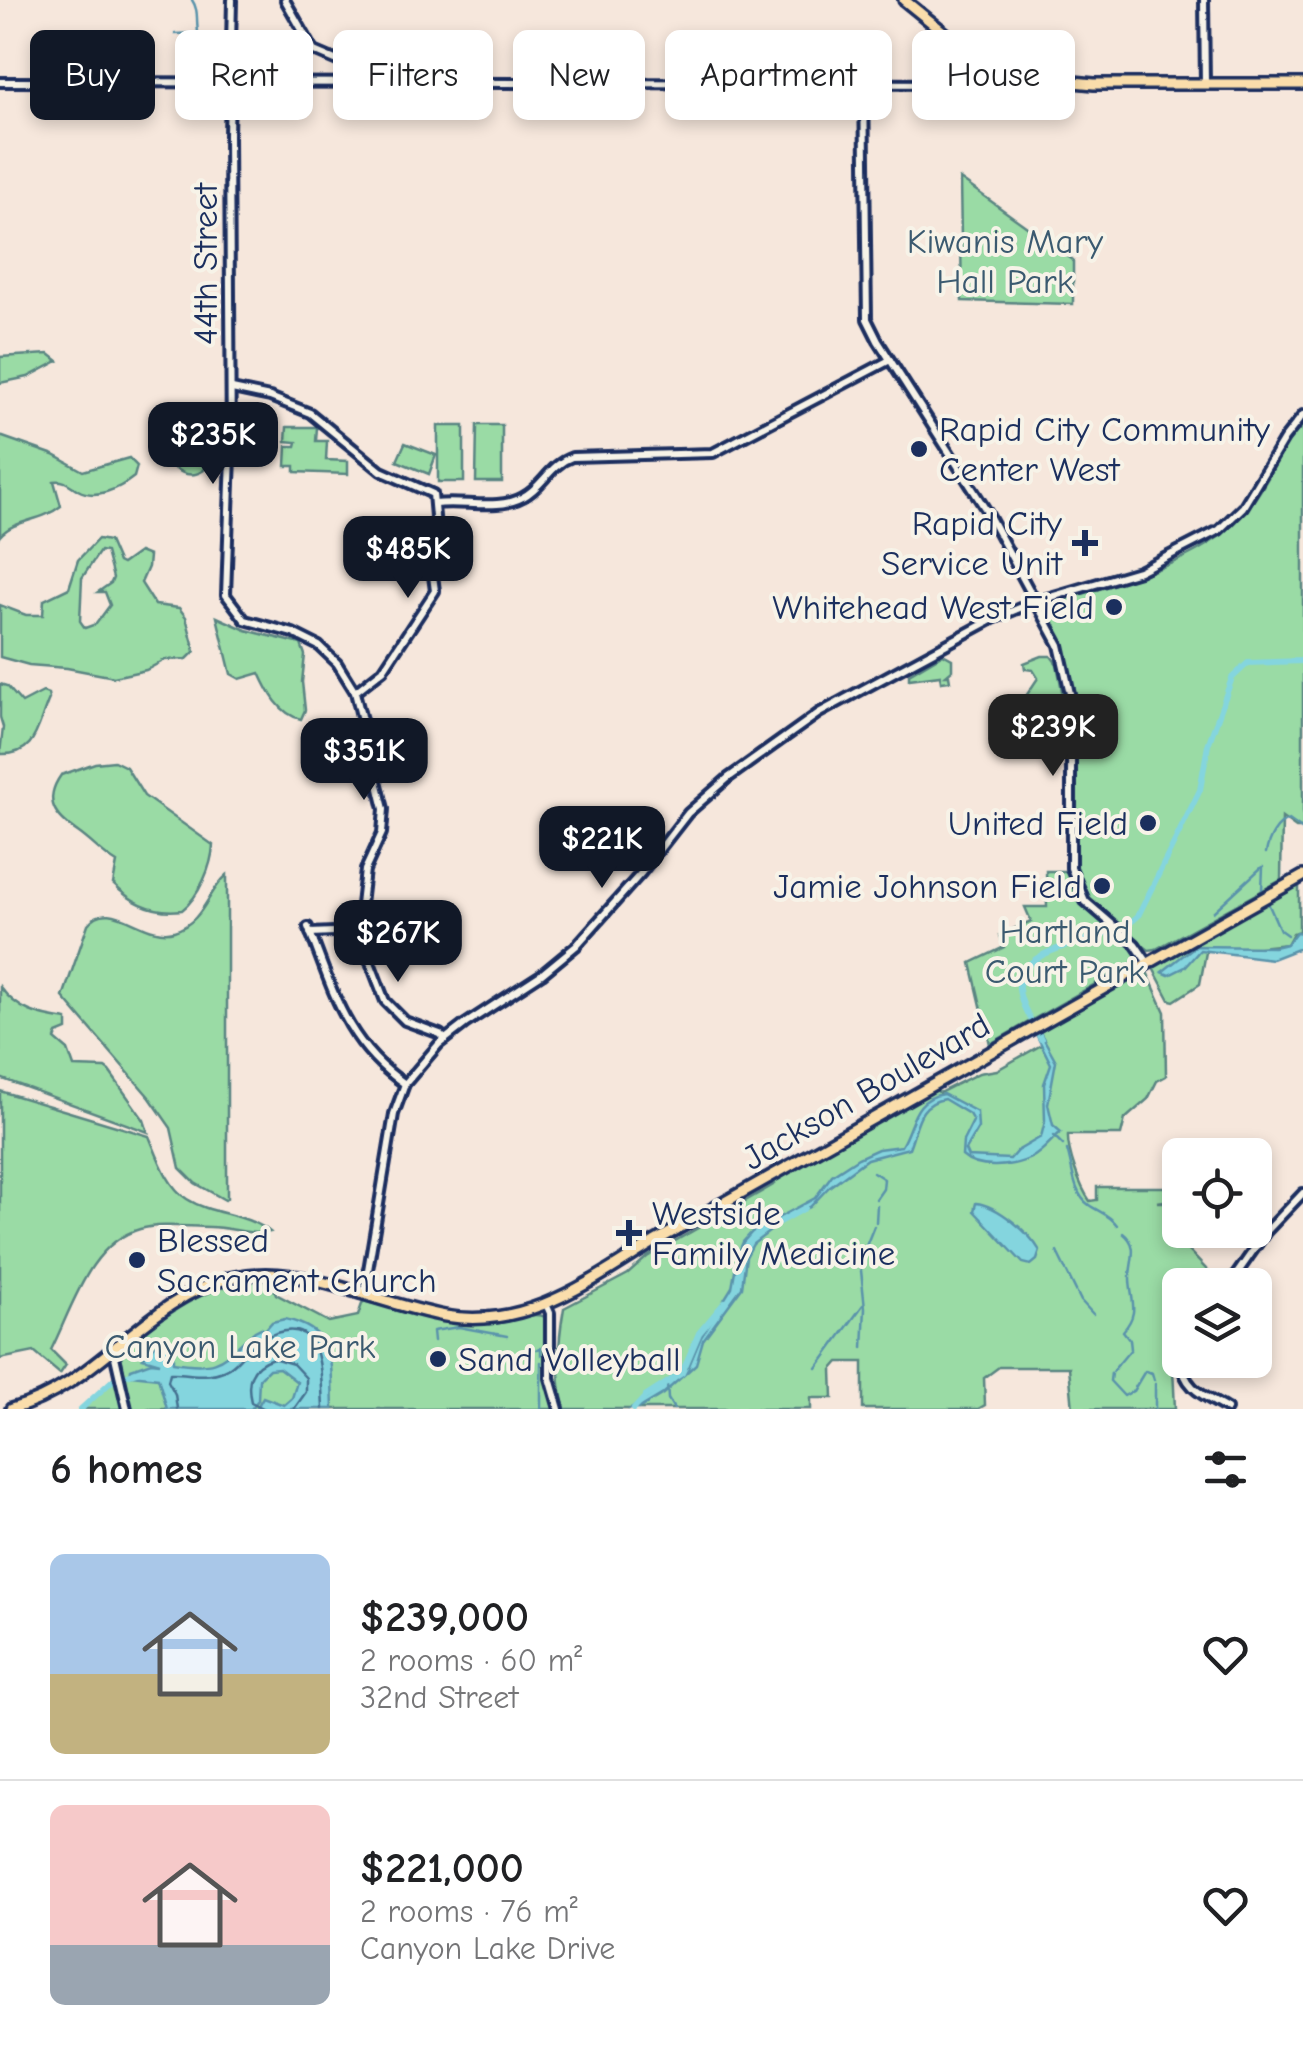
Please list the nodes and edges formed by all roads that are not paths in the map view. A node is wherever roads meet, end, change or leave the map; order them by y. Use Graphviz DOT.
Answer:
graph roads {
  1 [pos="232,0"];
  2 [pos="285,0"];
  3 [pos="904,0"];
  4 [pos="1204,0"];
  5 [pos="232,30"];
  6 [pos="939,30"];
  7 [pos="333,60"];
  8 [pos="0,82"];
  9 [pos="1075,82"];
  10 [pos="493,83"];
  11 [pos="665,83"];
  12 [pos="175,84"];
  13 [pos="1204,84"];
  14 [pos="1303,84"];
  15 [pos="231,120"];
  16 [pos="864,120"];
  17 [pos="890,360"];
  18 [pos="231,361"];
  19 [pos="244,389"];
  20 [pos="232,391"];
  21 [pos="274,400"];
  22 [pos="1303,415"];
  23 [pos="435,504"];
  24 [pos="1036,601"];
  25 [pos="355,692"];
  26 [pos="1303,876"];
  27 [pos="361,911"];
  28 [pos="346,930"];
  29 [pos="358,931"];
  30 [pos="1148,963"];
  31 [pos="445,1038"];
  32 [pos="405,1084"];
  33 [pos="1303,1193"];
  34 [pos="1240,1268"];
  35 [pos="364,1294"];
  36 [pos="546,1304"];
  37 [pos="113,1348"];
  38 [pos="1186,1378"];
  39 [pos="11,1409"];
  40 [pos="128,1409"];
  41 [pos="558,1409"];
  42 [pos="1227,1409"];
  1 -- 5 [label="street, 44th Street"];
  2 -- 7 [label="street"];
  3 -- 6 [label="main road"];
  4 -- 13 [label="street"];
  8 -- 12 [label="street"];
  9 -- 13 [label="main road"];
  10 -- 11 [label="street"];
  13 -- 14 [label="main road"];
  15 -- 18 [label="street, 44th Street"];
  16 -- 17 [label="street"];
  17 -- 23 [label="street"];
  17 -- 24 [label="street"];
  18 -- 19 [label="street"];
  18 -- 20 [label="street, 44th Street"];
  19 -- 20 [label="street"];
  19 -- 21 [label="street"];
  20 -- 21 [label="street"];
  20 -- 25 [label="street, 44th Street"];
  21 -- 23 [label="street"];
  22 -- 24 [label="street"];
  23 -- 25 [label="street"];
  24 -- 30 [label="street"];
  24 -- 31 [label="street"];
  25 -- 27 [label="street"];
  26 -- 30 [label="main road, Jackson Boulevard"];
  27 -- 28 [label="street"];
  27 -- 29 [label="street"];
  28 -- 29 [label="street"];
  28 -- 32 [label="street"];
  29 -- 31 [label="street"];
  30 -- 36 [label="main road, Jackson Boulevard"];
  31 -- 32 [label="street"];
  32 -- 35 [label="street"];
  33 -- 34 [label="street"];
  35 -- 36 [label="main road, Jackson Boulevard"];
  35 -- 37 [label="main road, Jackson Boulevard"];
  36 -- 41 [label="street"];
  37 -- 39 [label="main road, Jackson Boulevard"];
  37 -- 40 [label="street"];
  38 -- 42 [label="street"];
}
